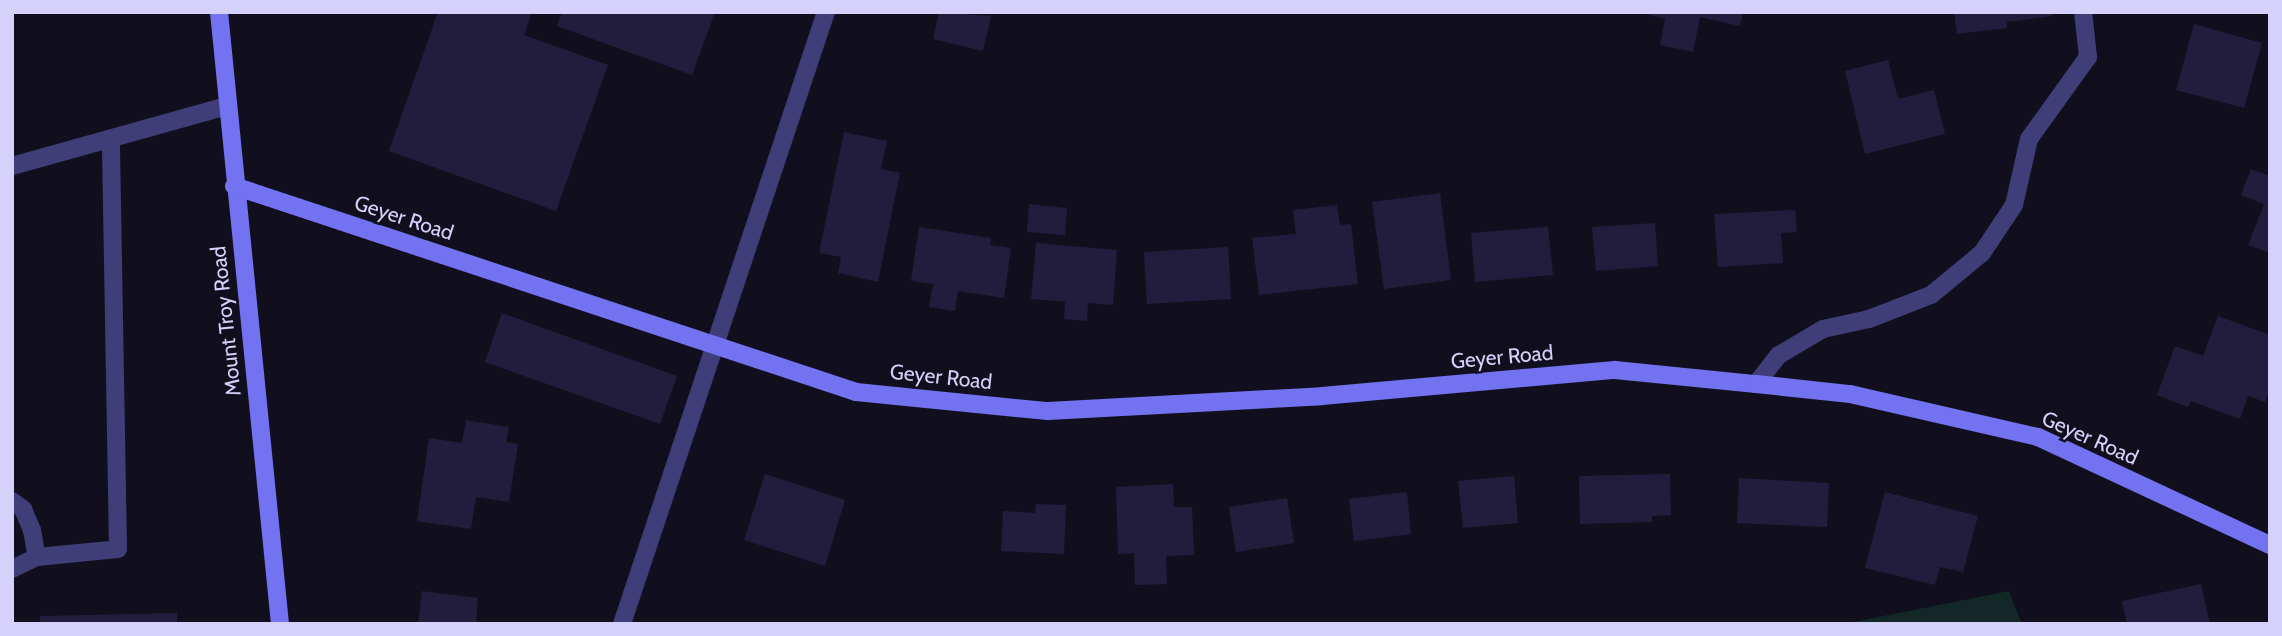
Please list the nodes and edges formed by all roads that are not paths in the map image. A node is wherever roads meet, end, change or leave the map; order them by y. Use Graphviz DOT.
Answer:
graph roads {
  1 [pos="219,12"];
  2 [pos="825,12"];
  3 [pos="2083,12"];
  4 [pos="227,106"];
  5 [pos="111,139"];
  6 [pos="12,166"];
  7 [pos="234,186"];
  8 [pos="718,347"];
  9 [pos="1756,384"];
  10 [pos="12,501"];
  11 [pos="2270,545"];
  12 [pos="37,557"];
  13 [pos="12,569"];
  14 [pos="280,624"];
  15 [pos="622,624"];
  1 -- 4 [label="street, Mount Troy Road"];
  2 -- 8 [label="street"];
  3 -- 9 [label="street"];
  4 -- 5 [label="street"];
  4 -- 7 [label="street, Mount Troy Road"];
  5 -- 6 [label="street"];
  5 -- 12 [label="street"];
  7 -- 8 [label="street, Geyer Road"];
  7 -- 14 [label="street, Mount Troy Road"];
  8 -- 9 [label="street, Geyer Road"];
  8 -- 15 [label="street"];
  9 -- 11 [label="street, Geyer Road"];
  10 -- 12 [label="street"];
  12 -- 13 [label="street"];
}
